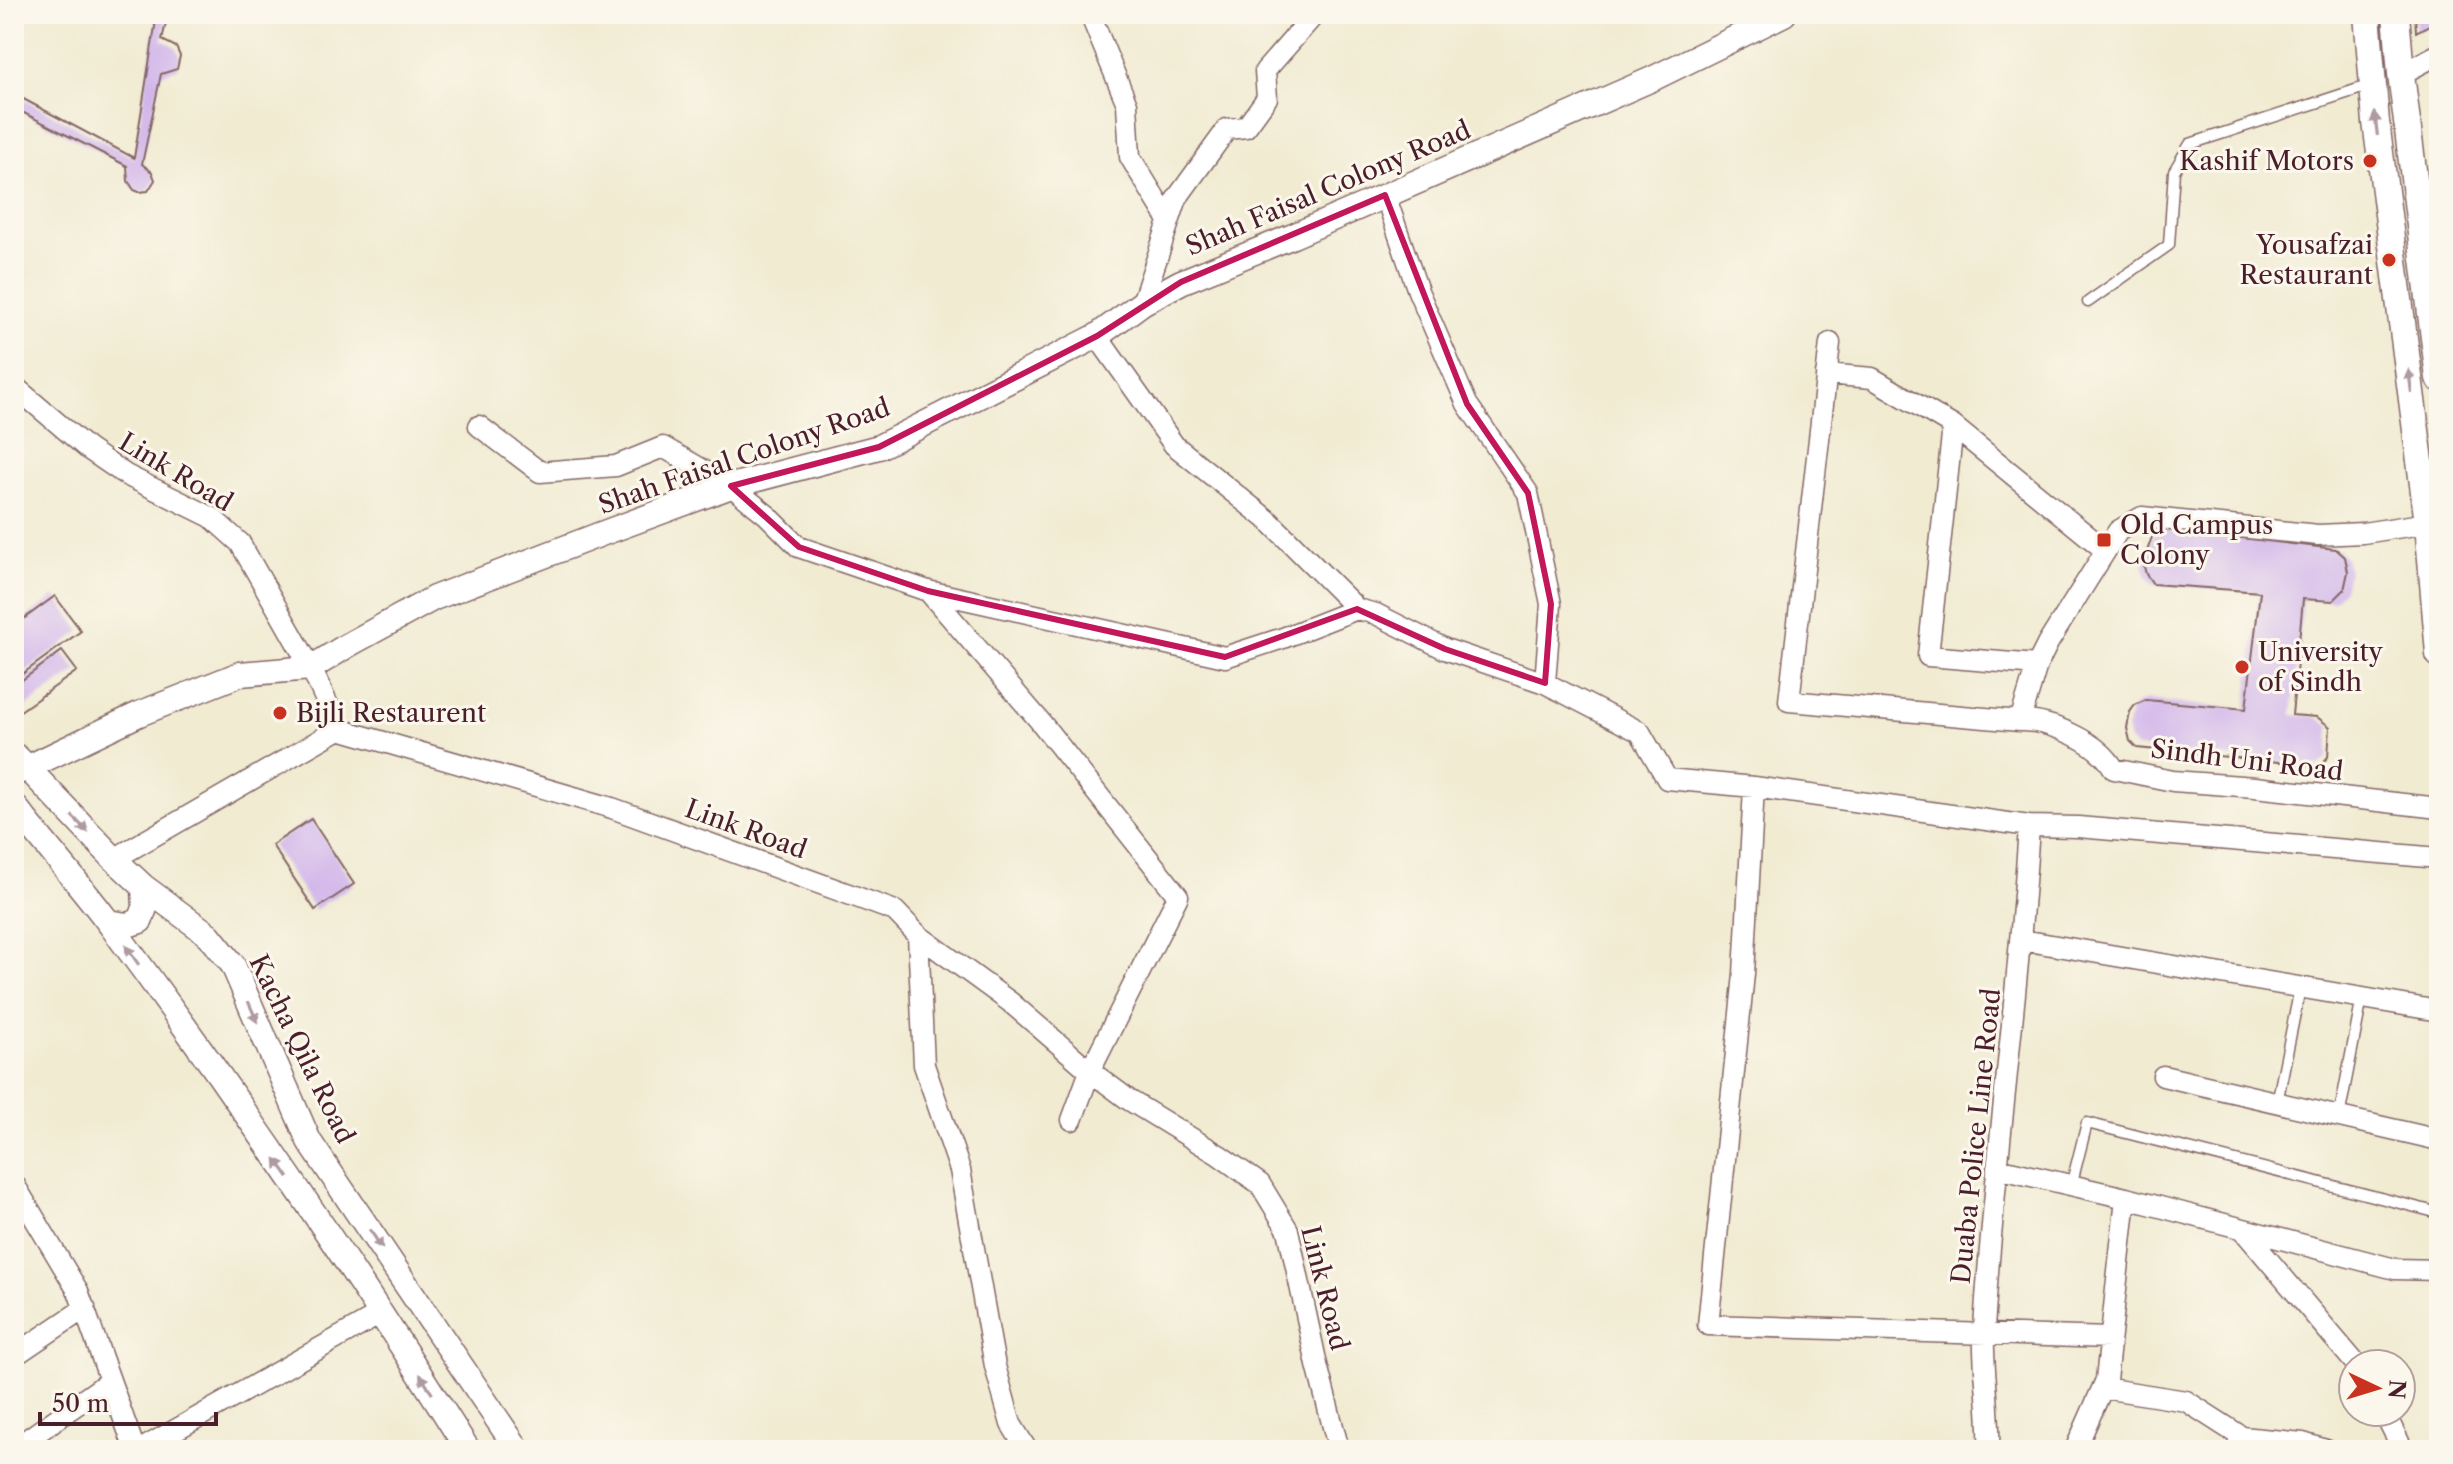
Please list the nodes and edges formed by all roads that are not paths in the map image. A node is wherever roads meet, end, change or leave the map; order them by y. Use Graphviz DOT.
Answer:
graph roads {
  1 [pos="1090,14"];
  2 [pos="1315,14"];
  3 [pos="1784,14"];
  4 [pos="2367,14"];
  5 [pos="2396,14"];
  6 [pos="2439,54"];
  7 [pos="2401,74"];
  8 [pos="2373,85"];
  9 [pos="1385,195"];
  10 [pos="1168,219"];
  11 [pos="2088,302"];
  12 [pos="1142,303"];
  13 [pos="1097,336"];
  14 [pos="1830,343"];
  15 [pos="1826,374"];
  16 [pos="2439,378"];
  17 [pos="14,386"];
  18 [pos="479,426"];
  19 [pos="1953,426"];
  20 [pos="731,486"];
  21 [pos="2428,523"];
  22 [pos="2105,550"];
  23 [pos="928,591"];
  24 [pos="1357,609"];
  25 [pos="2439,654"];
  26 [pos="2037,665"];
  27 [pos="311,668"];
  28 [pos="1545,683"];
  29 [pos="2020,721"];
  30 [pos="339,729"];
  31 [pos="18,765"];
  32 [pos="1754,787"];
  33 [pos="14,805"];
  34 [pos="2439,808"];
  35 [pos="2029,826"];
  36 [pos="2439,858"];
  37 [pos="114,859"];
  38 [pos="144,887"];
  39 [pos="108,922"];
  40 [pos="918,935"];
  41 [pos="2022,940"];
  42 [pos="2300,988"];
  43 [pos="2362,998"];
  44 [pos="2439,1011"];
  45 [pos="1090,1071"];
  46 [pos="2163,1076"];
  47 [pos="2277,1103"];
  48 [pos="2339,1117"];
  49 [pos="1072,1120"];
  50 [pos="2439,1140"];
  51 [pos="1997,1168"];
  52 [pos="14,1184"];
  53 [pos="2071,1186"];
  54 [pos="2126,1198"];
  55 [pos="2439,1213"];
  56 [pos="2243,1230"];
  57 [pos="2439,1270"];
  58 [pos="85,1308"];
  59 [pos="382,1313"];
  60 [pos="1984,1333"];
  61 [pos="2110,1338"];
  62 [pos="2343,1348"];
  63 [pos="14,1356"];
  64 [pos="110,1381"];
  65 [pos="2103,1388"];
  66 [pos="2392,1428"];
  67 [pos="2239,1444"];
  68 [pos="14,1449"];
  69 [pos="137,1450"];
  70 [pos="468,1450"];
  71 [pos="518,1450"];
  72 [pos="1027,1450"];
  73 [pos="1339,1450"];
  74 [pos="1989,1450"];
  75 [pos="2075,1450"];
  76 [pos="2326,1450"];
  77 [pos="2403,1450"];
  1 -- 10 [label="street"];
  2 -- 10 [label="street"];
  3 -- 9 [label="street, Shah Faisal Colony Road"];
  4 -- 8 [label="main road"];
  5 -- 7 [label="main road"];
  6 -- 7 [label="street"];
  7 -- 16 [label="main road"];
  8 -- 11 [label="lane"];
  21 -- 8 [label="main road, one-way"];
  9 -- 12 [label="street, Shah Faisal Colony Road"];
  9 -- 28 [label="street"];
  10 -- 12 [label="street"];
  12 -- 13 [label="street, Shah Faisal Colony Road"];
  13 -- 20 [label="street, Shah Faisal Colony Road"];
  13 -- 24 [label="street"];
  14 -- 15 [label="street"];
  15 -- 19 [label="street"];
  15 -- 29 [label="street"];
  17 -- 27 [label="street, Link Road"];
  18 -- 20 [label="street"];
  19 -- 22 [label="street"];
  19 -- 26 [label="street"];
  20 -- 23 [label="street"];
  20 -- 27 [label="street, Shah Faisal Colony Road"];
  21 -- 22 [label="street"];
  21 -- 25 [label="main road"];
  22 -- 26 [label="street"];
  23 -- 24 [label="street"];
  23 -- 45 [label="street"];
  24 -- 28 [label="street"];
  26 -- 29 [label="street"];
  27 -- 30 [label="street, Link Road"];
  27 -- 31 [label="street, Shah Faisal Colony Road"];
  28 -- 32 [label="street"];
  29 -- 34 [label="street, Sindh Uni Road"];
  30 -- 37 [label="street"];
  30 -- 40 [label="street, Link Road"];
  31 -- 37 [label="street, Kacha Qila Road, one-way"];
  32 -- 35 [label="street"];
  32 -- 60 [label="street"];
  33 -- 39 [label="street"];
  35 -- 36 [label="street"];
  35 -- 41 [label="street, Duaba Police Line Road"];
  37 -- 38 [label="street, Kacha Qila Road"];
  38 -- 39 [label="street"];
  38 -- 71 [label="street, Kacha Qila Road, one-way"];
  59 -- 39 [label="street, one-way"];
  40 -- 45 [label="street, Link Road"];
  40 -- 72 [label="street"];
  41 -- 42 [label="street"];
  41 -- 51 [label="street, Duaba Police Line Road"];
  42 -- 43 [label="street"];
  42 -- 47 [label="lane"];
  43 -- 44 [label="street"];
  43 -- 48 [label="lane"];
  45 -- 49 [label="street"];
  45 -- 73 [label="street, Link Road"];
  46 -- 47 [label="street"];
  47 -- 48 [label="street"];
  48 -- 50 [label="street"];
  51 -- 53 [label="street"];
  51 -- 60 [label="street, Duaba Police Line Road"];
  52 -- 58 [label="street"];
  53 -- 54 [label="street"];
  53 -- 55 [label="lane"];
  54 -- 56 [label="street"];
  54 -- 61 [label="street"];
  56 -- 57 [label="street"];
  56 -- 62 [label="street"];
  58 -- 63 [label="street"];
  58 -- 64 [label="street"];
  59 -- 69 [label="street"];
  70 -- 59 [label="street, one-way"];
  60 -- 61 [label="street"];
  60 -- 74 [label="street, Duaba Police Line Road"];
  61 -- 65 [label="street"];
  64 -- 68 [label="street"];
  64 -- 69 [label="street"];
  65 -- 67 [label="street"];
  65 -- 75 [label="street"];
  66 -- 77 [label="street"];
  67 -- 76 [label="street"];
}
